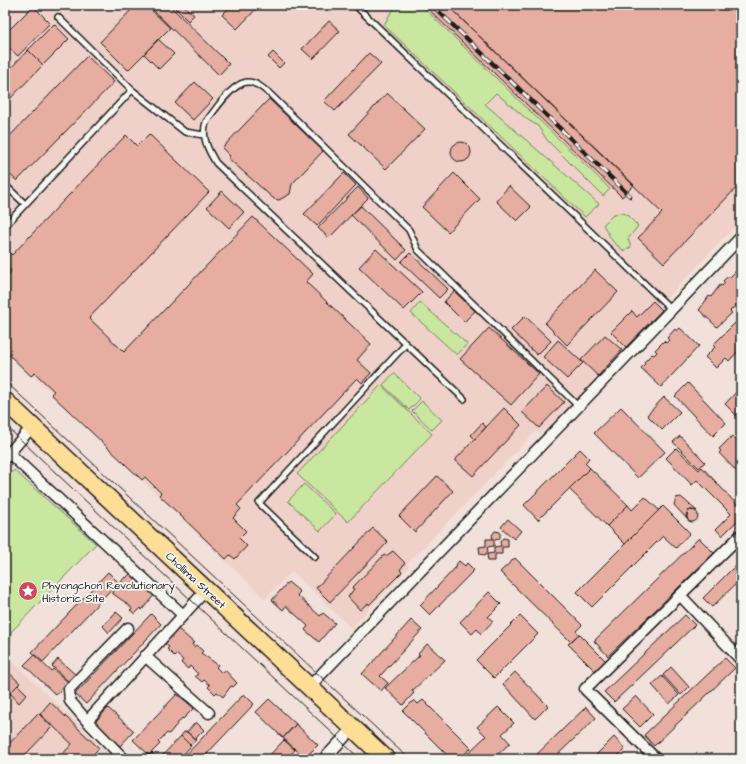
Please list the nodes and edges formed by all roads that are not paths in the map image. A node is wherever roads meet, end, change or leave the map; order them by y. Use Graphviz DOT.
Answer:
graph roads {
  1 [pos="356,5"];
  2 [pos="58,17"];
  3 [pos="132,90"];
  4 [pos="204,135"];
  5 [pos="5,185"];
  6 [pos="25,204"];
  7 [pos="5,226"];
  8 [pos="741,237"];
  9 [pos="672,310"];
  10 [pos="406,344"];
  11 [pos="464,399"];
  12 [pos="5,401"];
  13 [pos="578,406"];
  14 [pos="32,427"];
  15 [pos="7,455"];
  16 [pos="741,535"];
  17 [pos="315,557"];
  18 [pos="206,590"];
  19 [pos="680,595"];
  20 [pos="183,615"];
  21 [pos="128,628"];
  22 [pos="146,656"];
  23 [pos="741,660"];
  24 [pos="309,687"];
  25 [pos="209,713"];
  26 [pos="87,721"];
  27 [pos="353,728"];
  28 [pos="124,759"];
  29 [pos="324,759"];
  30 [pos="386,759"];
  31 [pos="656,759"];
  1 -- 9 [label="lane"];
  2 -- 3 [label="lane"];
  3 -- 4 [label="lane"];
  3 -- 6 [label="lane"];
  4 -- 10 [label="lane"];
  4 -- 13 [label="lane"];
  5 -- 6 [label="lane"];
  6 -- 7 [label="lane"];
  8 -- 9 [label="street"];
  9 -- 13 [label="street"];
  10 -- 11 [label="lane"];
  10 -- 17 [label="lane"];
  12 -- 14 [label="highway, Chollima Street"];
  13 -- 24 [label="street"];
  14 -- 15 [label="street"];
  14 -- 18 [label="highway, Chollima Street"];
  15 -- 20 [label="street"];
  16 -- 19 [label="street"];
  18 -- 20 [label="street"];
  18 -- 24 [label="highway, Chollima Street"];
  19 -- 23 [label="street"];
  19 -- 31 [label="street"];
  20 -- 22 [label="street"];
  21 -- 26 [label="street"];
  22 -- 25 [label="street"];
  22 -- 26 [label="street"];
  24 -- 27 [label="highway, Chollima Street"];
  26 -- 28 [label="street"];
  27 -- 29 [label="street"];
  27 -- 30 [label="highway, Chollima Street"];
}
